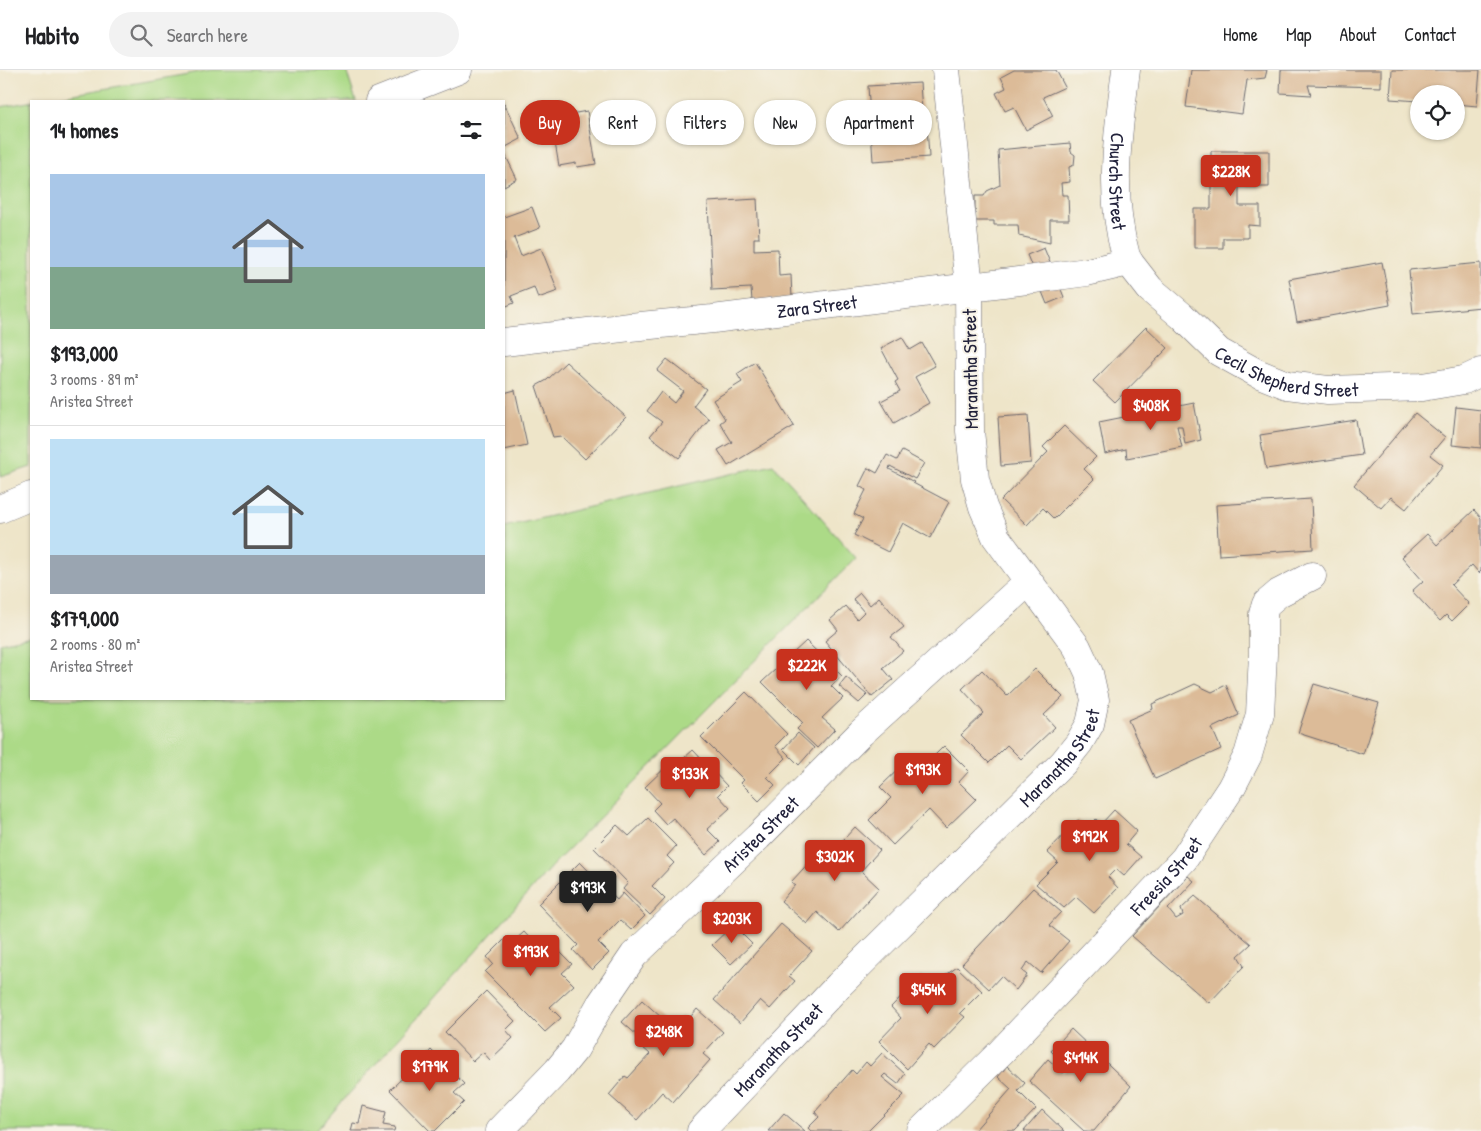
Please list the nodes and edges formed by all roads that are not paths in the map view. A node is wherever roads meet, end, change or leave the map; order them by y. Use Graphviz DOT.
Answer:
graph roads {
  1 [pos="458,70"];
  2 [pos="946,70"];
  3 [pos="1126,70"];
  4 [pos="382,100"];
  5 [pos="1128,262"];
  6 [pos="969,286"];
  7 [pos="505,342"];
  8 [pos="1481,372"];
  9 [pos="30,496"];
  10 [pos="0,509"];
  11 [pos="1312,576"];
  12 [pos="1028,582"];
  13 [pos="499,1131"];
  14 [pos="701,1131"];
  15 [pos="921,1131"];
  1 -- 4 [label="street"];
  2 -- 6 [label="street, Maranatha Street"];
  3 -- 5 [label="street, Church Street"];
  5 -- 6 [label="street, Zara Street"];
  5 -- 8 [label="street, Cecil Shepherd Street"];
  6 -- 7 [label="street, Zara Street"];
  6 -- 12 [label="street, Maranatha Street"];
  9 -- 10 [label="street"];
  11 -- 15 [label="street, Freesia Street"];
  12 -- 13 [label="street, Aristea Street"];
  12 -- 14 [label="street, Maranatha Street"];
}
